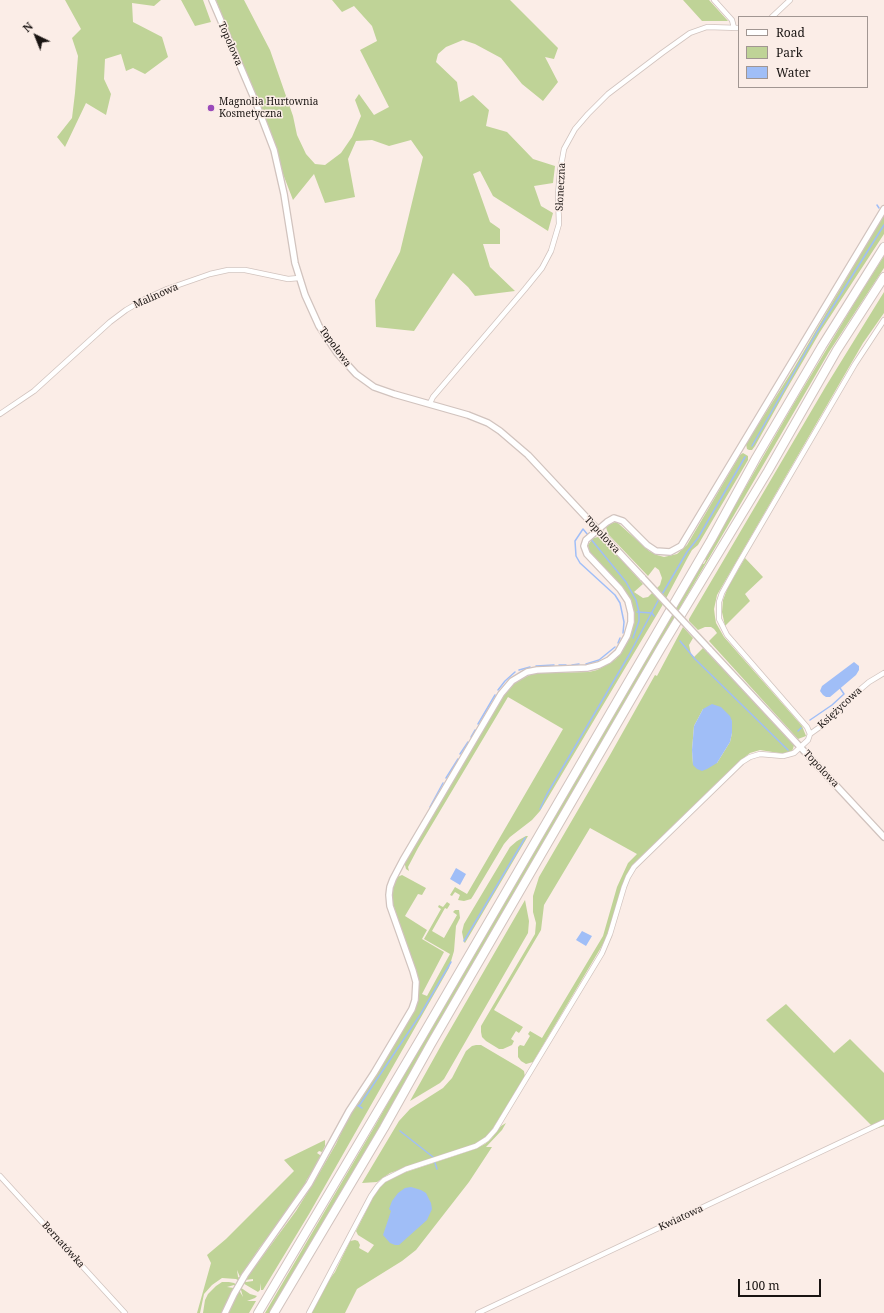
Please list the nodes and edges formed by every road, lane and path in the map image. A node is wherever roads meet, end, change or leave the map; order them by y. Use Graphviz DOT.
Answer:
graph roads {
  1 [pos="212,0"];
  2 [pos="714,0"];
  3 [pos="790,0"];
  4 [pos="773,16"];
  5 [pos="737,28"];
  6 [pos="884,209"];
  7 [pos="884,247"];
  8 [pos="884,277"];
  9 [pos="299,278"];
  10 [pos="884,320"];
  11 [pos="430,404"];
  12 [pos="0,414"];
  13 [pos="598,530"];
  14 [pos="884,672"];
  15 [pos="810,734"];
  16 [pos="800,747"];
  17 [pos="884,837"];
  18 [pos="884,1122"];
  19 [pos="0,1176"];
  20 [pos="258,1312"];
  21 [pos="125,1313"];
  22 [pos="225,1313"];
  23 [pos="274,1313"];
  24 [pos="309,1313"];
  25 [pos="478,1313"];
  1 -- 9 [label="street, Topolowa"];
  2 -- 5 [label="street"];
  3 -- 4 [label="street"];
  5 -- 11 [label="street, Słoneczna"];
  6 -- 13 [label="street"];
  7 -- 20 [label="highway"];
  8 -- 23 [label="highway"];
  9 -- 11 [label="street, Topolowa"];
  9 -- 12 [label="street, Malinowa"];
  10 -- 15 [label="street"];
  11 -- 13 [label="street, Topolowa"];
  13 -- 16 [label="street, Topolowa, bridge"];
  13 -- 22 [label="street"];
  14 -- 15 [label="street, Księżycowa"];
  15 -- 16 [label="street, Księżycowa"];
  16 -- 17 [label="street, Topolowa"];
  16 -- 24 [label="street"];
  18 -- 25 [label="street, Kwiatowa"];
  19 -- 21 [label="street, Bernatówka"];
}
